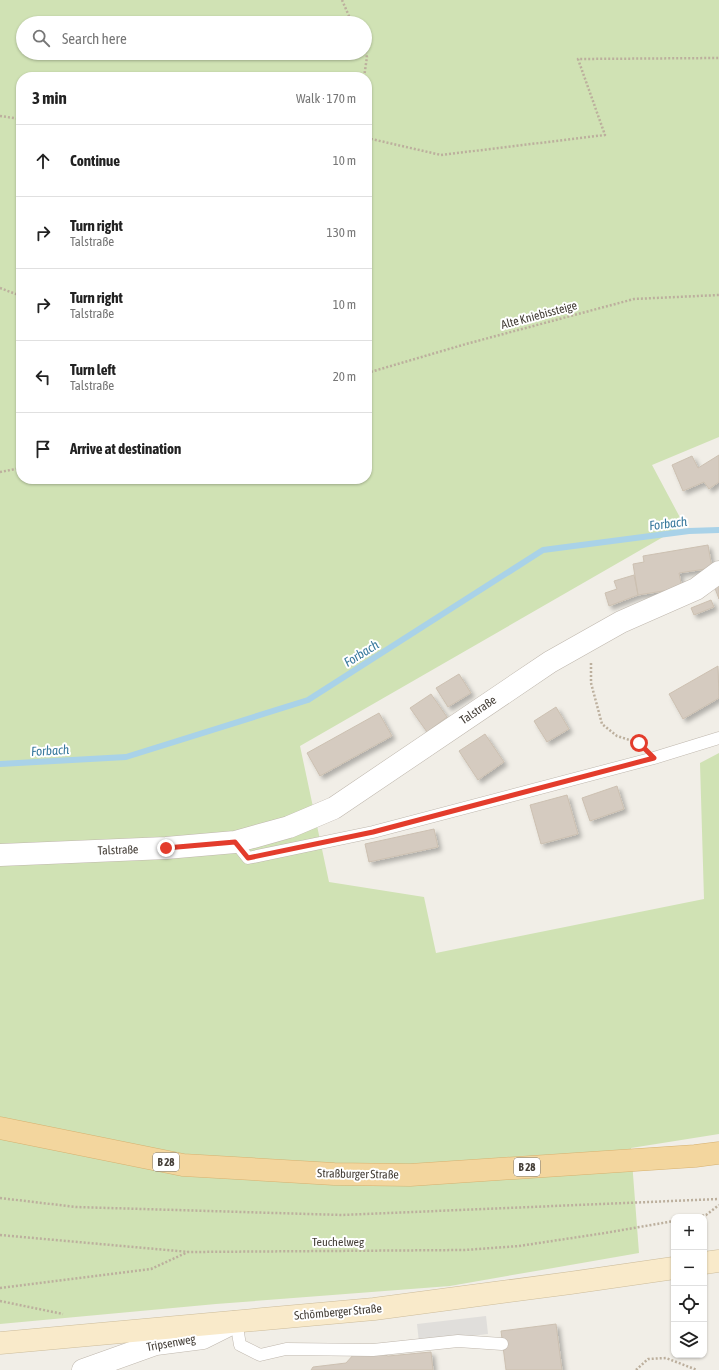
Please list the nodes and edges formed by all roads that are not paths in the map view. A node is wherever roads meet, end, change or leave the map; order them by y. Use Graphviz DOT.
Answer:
graph roads {
  1 [pos="719,572"];
  2 [pos="719,738"];
  3 [pos="235,842"];
  4 [pos="0,855"];
  5 [pos="0,1128"];
  6 [pos="719,1152"];
  7 [pos="719,1261"];
  8 [pos="707,1263"];
  9 [pos="671,1268"];
  10 [pos="236,1321"];
  11 [pos="0,1343"];
  12 [pos="502,1344"];
  13 [pos="83,1370"];
  1 -- 3 [label="street, Talstraße"];
  2 -- 3 [label="lane"];
  3 -- 4 [label="street, Talstraße"];
  5 -- 6 [label="main road, Straßburger Straße / B 28"];
  7 -- 8 [label="main road"];
  9 -- 10 [label="main road, Schömberger Straße"];
  10 -- 11 [label="main road, Schömberger Straße"];
  10 -- 12 [label="lane"];
  10 -- 13 [label="street, Tripsenweg"];
}
